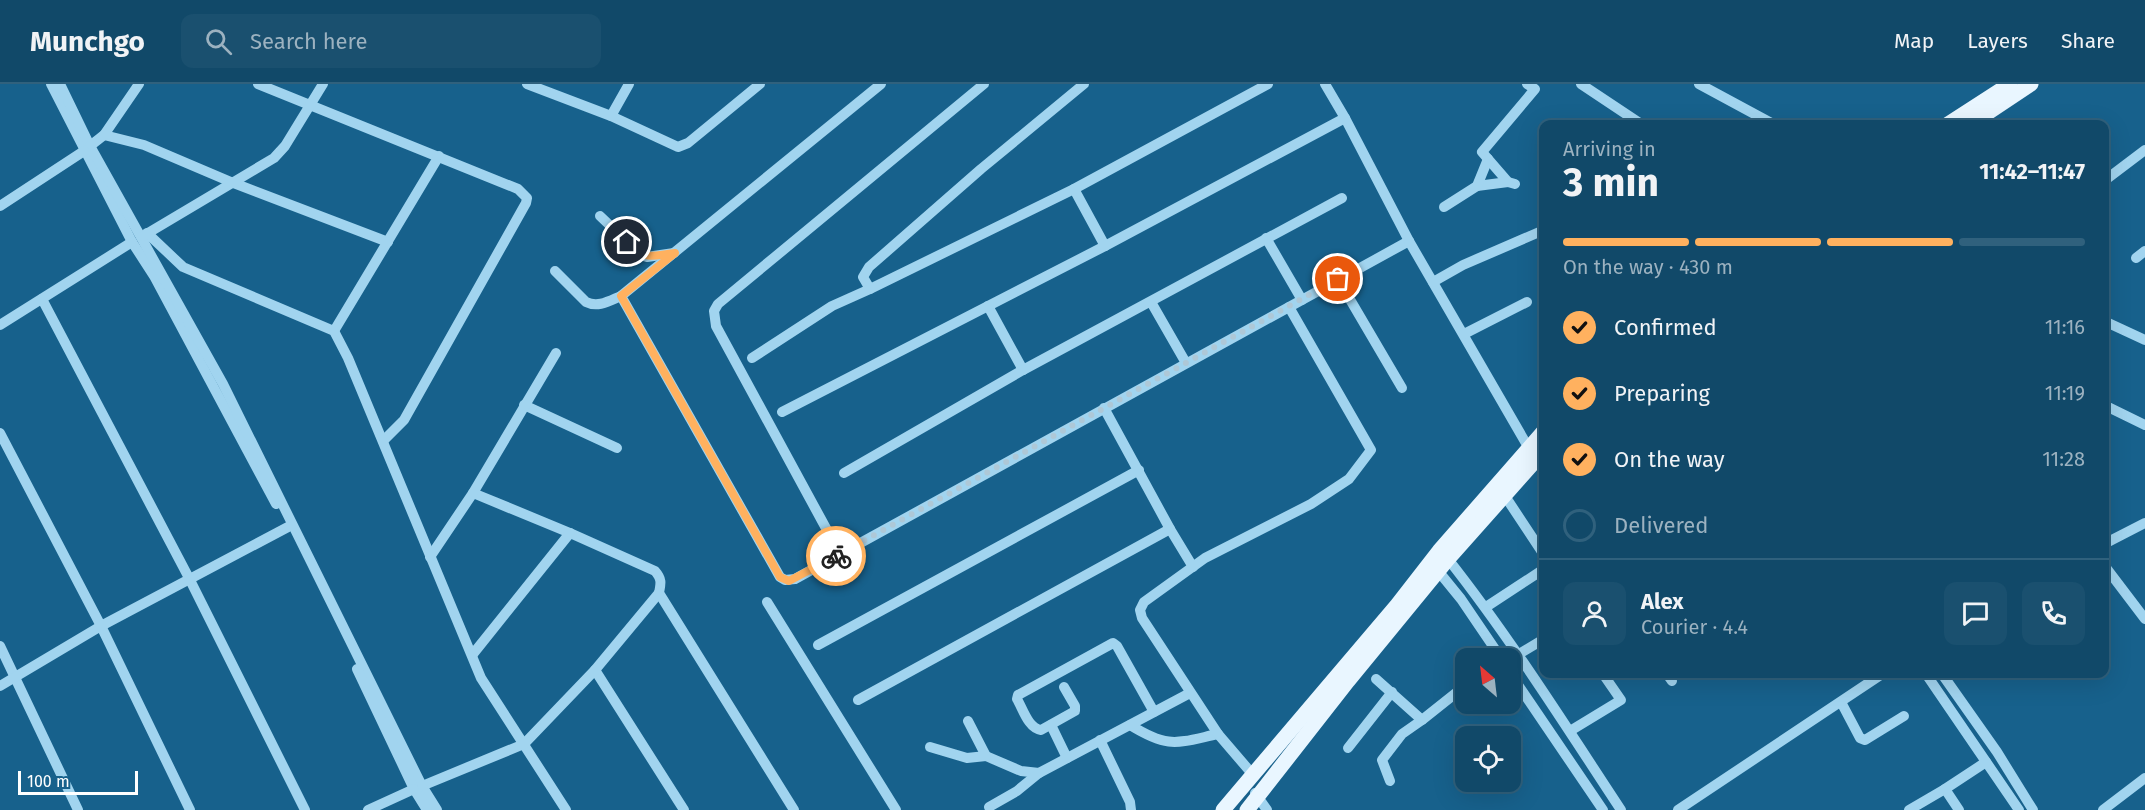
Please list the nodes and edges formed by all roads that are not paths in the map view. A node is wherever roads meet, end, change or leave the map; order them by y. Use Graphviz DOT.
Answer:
graph roads {
  1 [pos="51,84"];
  2 [pos="60,84"];
  3 [pos="139,84"];
  4 [pos="258,84"];
  5 [pos="323,84"];
  6 [pos="527,84"];
  7 [pos="629,84"];
  8 [pos="760,84"];
  9 [pos="881,84"];
  10 [pos="984,84"];
  11 [pos="1084,84"];
  12 [pos="1268,84"];
  13 [pos="1325,84"];
  14 [pos="1527,84"];
  15 [pos="1581,84"];
  16 [pos="1699,84"];
  17 [pos="2010,84"];
  18 [pos="2031,84"];
  19 [pos="312,104"];
  20 [pos="611,116"];
  21 [pos="1346,118"];
  22 [pos="1635,120"];
  23 [pos="1762,120"];
  24 [pos="1954,120"];
  25 [pos="1977,120"];
  26 [pos="78,129"];
  27 [pos="105,135"];
  28 [pos="87,148"];
  29 [pos="2144,152"];
  30 [pos="439,156"];
  31 [pos="1488,159"];
  32 [pos="2109,177"];
  33 [pos="231,182"];
  34 [pos="1477,186"];
  35 [pos="1074,189"];
  36 [pos="1342,198"];
  37 [pos="0,206"];
  38 [pos="1444,207"];
  39 [pos="600,216"];
  40 [pos="1539,232"];
  41 [pos="140,238"];
  42 [pos="1266,238"];
  43 [pos="1409,241"];
  44 [pos="388,242"];
  45 [pos="1105,246"];
  46 [pos="675,253"];
  47 [pos="555,271"];
  48 [pos="1338,279"];
  49 [pos="1433,282"];
  50 [pos="870,289"];
  51 [pos="621,296"];
  52 [pos="42,299"];
  53 [pos="1302,300"];
  54 [pos="1151,302"];
  55 [pos="1527,302"];
  56 [pos="988,306"];
  57 [pos="1289,307"];
  58 [pos="2109,323"];
  59 [pos="0,325"];
  60 [pos="334,331"];
  61 [pos="1464,334"];
  62 [pos="2145,340"];
  63 [pos="556,353"];
  64 [pos="752,358"];
  65 [pos="1186,363"];
  66 [pos="1023,370"];
  67 [pos="1402,388"];
  68 [pos="524,405"];
  69 [pos="2109,407"];
  70 [pos="1104,408"];
  71 [pos="782,412"];
  72 [pos="238,425"];
  73 [pos="2145,425"];
  74 [pos="0,433"];
  75 [pos="383,441"];
  76 [pos="617,448"];
  77 [pos="1536,453"];
  78 [pos="1139,470"];
  79 [pos="844,473"];
  80 [pos="473,494"];
  81 [pos="1505,496"];
  82 [pos="2145,523"];
  83 [pos="288,527"];
  84 [pos="1170,529"];
  85 [pos="570,533"];
  86 [pos="2109,541"];
  87 [pos="1539,547"];
  88 [pos="840,554"];
  89 [pos="430,557"];
  90 [pos="1448,559"];
  91 [pos="1193,567"];
  92 [pos="1539,571"];
  93 [pos="1439,572"];
  94 [pos="2109,572"];
  95 [pos="189,578"];
  96 [pos="659,593"];
  97 [pos="767,602"];
  98 [pos="1486,607"];
  99 [pos="2145,619"];
  100 [pos="101,626"];
  101 [pos="1539,641"];
  102 [pos="818,645"];
  103 [pos="0,646"];
  104 [pos="1494,648"];
  105 [pos="1515,648"];
  106 [pos="1521,649"];
  107 [pos="473,654"];
  108 [pos="1521,657"];
  109 [pos="595,670"];
  110 [pos="15,678"];
  111 [pos="1606,678"];
  112 [pos="1876,678"];
  113 [pos="1929,678"];
  114 [pos="1945,678"];
  115 [pos="1376,679"];
  116 [pos="0,686"];
  117 [pos="1064,687"];
  118 [pos="1521,689"];
  119 [pos="1392,692"];
  120 [pos="1190,693"];
  121 [pos="1455,694"];
  122 [pos="858,700"];
  123 [pos="1840,702"];
  124 [pos="1154,712"];
  125 [pos="1904,716"];
  126 [pos="1422,720"];
  127 [pos="968,721"];
  128 [pos="1051,725"];
  129 [pos="1130,725"];
  130 [pos="1569,731"];
  131 [pos="1218,734"];
  132 [pos="1100,740"];
  133 [pos="524,744"];
  134 [pos="930,747"];
  135 [pos="1348,748"];
  136 [pos="986,756"];
  137 [pos="1067,758"];
  138 [pos="1986,762"];
  139 [pos="1039,773"];
  140 [pos="2145,778"];
  141 [pos="1250,779"];
  142 [pos="1390,781"];
  143 [pos="418,787"];
  144 [pos="1945,789"];
  145 [pos="1235,796"];
  146 [pos="1257,797"];
  147 [pos="988,807"];
  148 [pos="78,810"];
  149 [pos="190,810"];
  150 [pos="304,810"];
  151 [pos="368,810"];
  152 [pos="428,810"];
  153 [pos="437,810"];
  154 [pos="566,810"];
  155 [pos="684,810"];
  156 [pos="794,810"];
  157 [pos="896,810"];
  158 [pos="1131,810"];
  159 [pos="1223,810"];
  160 [pos="1246,810"];
  161 [pos="1267,810"];
  162 [pos="1603,810"];
  163 [pos="1621,810"];
  164 [pos="1678,810"];
  165 [pos="1909,810"];
  166 [pos="1959,810"];
  167 [pos="2019,810"];
  168 [pos="2033,810"];
  169 [pos="2103,810"];
  1 -- 26 [label="street"];
  2 -- 26 [label="street"];
  3 -- 27 [label="street"];
  4 -- 19 [label="street"];
  5 -- 19 [label="street"];
  6 -- 20 [label="street"];
  7 -- 20 [label="street"];
  8 -- 20 [label="street"];
  9 -- 46 [label="street"];
  10 -- 88 [label="street"];
  11 -- 50 [label="street"];
  12 -- 35 [label="street"];
  13 -- 21 [label="street"];
  14 -- 31 [label="street"];
  15 -- 22 [label="street"];
  16 -- 23 [label="street"];
  17 -- 24 [label="main road"];
  18 -- 25 [label="main road"];
  19 -- 30 [label="street"];
  19 -- 33 [label="street"];
  21 -- 43 [label="street"];
  21 -- 45 [label="street"];
  26 -- 28 [label="street"];
  27 -- 28 [label="street"];
  27 -- 33 [label="street"];
  28 -- 37 [label="street"];
  28 -- 41 [label="street"];
  29 -- 32 [label="street"];
  30 -- 44 [label="street"];
  30 -- 75 [label="street"];
  31 -- 34 [label="street"];
  31 -- 34 [label="street"];
  33 -- 41 [label="street"];
  33 -- 44 [label="street"];
  34 -- 38 [label="street"];
  35 -- 45 [label="street"];
  35 -- 50 [label="street"];
  36 -- 42 [label="street"];
  39 -- 46 [label="street"];
  40 -- 49 [label="street"];
  41 -- 52 [label="street"];
  41 -- 60 [label="street"];
  41 -- 72 [label="street"];
  42 -- 53 [label="street"];
  42 -- 54 [label="street"];
  43 -- 48 [label="street"];
  43 -- 49 [label="street"];
  44 -- 60 [label="street"];
  45 -- 56 [label="street"];
  46 -- 51 [label="street"];
  47 -- 51 [label="street"];
  48 -- 53 [label="street"];
  48 -- 67 [label="street"];
  49 -- 61 [label="street"];
  50 -- 64 [label="street"];
  51 -- 88 [label="street"];
  52 -- 59 [label="street"];
  52 -- 95 [label="street"];
  53 -- 57 [label="street"];
  54 -- 65 [label="street"];
  54 -- 66 [label="street"];
  55 -- 61 [label="street"];
  56 -- 66 [label="street"];
  56 -- 71 [label="street"];
  57 -- 65 [label="street"];
  57 -- 91 [label="street"];
  58 -- 62 [label="street"];
  60 -- 75 [label="street"];
  61 -- 77 [label="street"];
  63 -- 68 [label="street"];
  65 -- 70 [label="street"];
  66 -- 79 [label="street"];
  68 -- 76 [label="street"];
  68 -- 80 [label="street"];
  69 -- 73 [label="street"];
  70 -- 78 [label="street"];
  70 -- 88 [label="street"];
  72 -- 83 [label="street"];
  72 -- 143 [label="street"];
  74 -- 100 [label="street"];
  75 -- 89 [label="street"];
  77 -- 81 [label="main road"];
  77 -- 141 [label="main road"];
  78 -- 84 [label="street"];
  78 -- 102 [label="street"];
  80 -- 85 [label="street"];
  80 -- 89 [label="street"];
  81 -- 87 [label="street"];
  81 -- 90 [label="main road"];
  82 -- 86 [label="street"];
  83 -- 95 [label="street"];
  83 -- 143 [label="street"];
  84 -- 91 [label="street"];
  84 -- 122 [label="street"];
  85 -- 96 [label="street"];
  85 -- 107 [label="street"];
  89 -- 107 [label="street"];
  90 -- 93 [label="main road"];
  90 -- 98 [label="street"];
  91 -- 120 [label="street"];
  92 -- 98 [label="street"];
  93 -- 104 [label="street"];
  93 -- 146 [label="main road"];
  94 -- 99 [label="street"];
  95 -- 100 [label="street"];
  95 -- 150 [label="street"];
  96 -- 109 [label="street"];
  96 -- 156 [label="street"];
  97 -- 157 [label="street"];
  98 -- 105 [label="street"];
  100 -- 110 [label="street"];
  100 -- 149 [label="street"];
  101 -- 106 [label="street"];
  103 -- 110 [label="street"];
  107 -- 133 [label="street"];
  108 -- 130 [label="street"];
  109 -- 133 [label="street"];
  109 -- 155 [label="street"];
  110 -- 116 [label="street"];
  110 -- 148 [label="street"];
  111 -- 130 [label="street"];
  112 -- 123 [label="street"];
  113 -- 138 [label="street"];
  114 -- 168 [label="street"];
  115 -- 119 [label="street"];
  117 -- 128 [label="street"];
  118 -- 162 [label="street"];
  119 -- 126 [label="street"];
  119 -- 135 [label="street"];
  120 -- 124 [label="street"];
  120 -- 131 [label="street"];
  121 -- 126 [label="street"];
  123 -- 125 [label="street"];
  123 -- 164 [label="street"];
  124 -- 128 [label="street"];
  124 -- 129 [label="street"];
  126 -- 142 [label="street"];
  127 -- 136 [label="street"];
  128 -- 137 [label="street"];
  129 -- 131 [label="street"];
  129 -- 132 [label="street"];
  130 -- 163 [label="street"];
  131 -- 141 [label="street"];
  132 -- 137 [label="street"];
  132 -- 158 [label="street"];
  133 -- 143 [label="street"];
  133 -- 154 [label="street"];
  134 -- 136 [label="street"];
  136 -- 139 [label="street"];
  137 -- 139 [label="street"];
  138 -- 144 [label="street"];
  138 -- 167 [label="street"];
  139 -- 147 [label="street"];
  140 -- 169 [label="street"];
  141 -- 145 [label="main road"];
  141 -- 146 [label="street"];
  143 -- 151 [label="street"];
  143 -- 152 [label="street"];
  143 -- 153 [label="street"];
  144 -- 165 [label="street"];
  144 -- 166 [label="street"];
  145 -- 159 [label="main road"];
  145 -- 160 [label="street"];
  146 -- 160 [label="main road"];
  146 -- 161 [label="street"];
}
